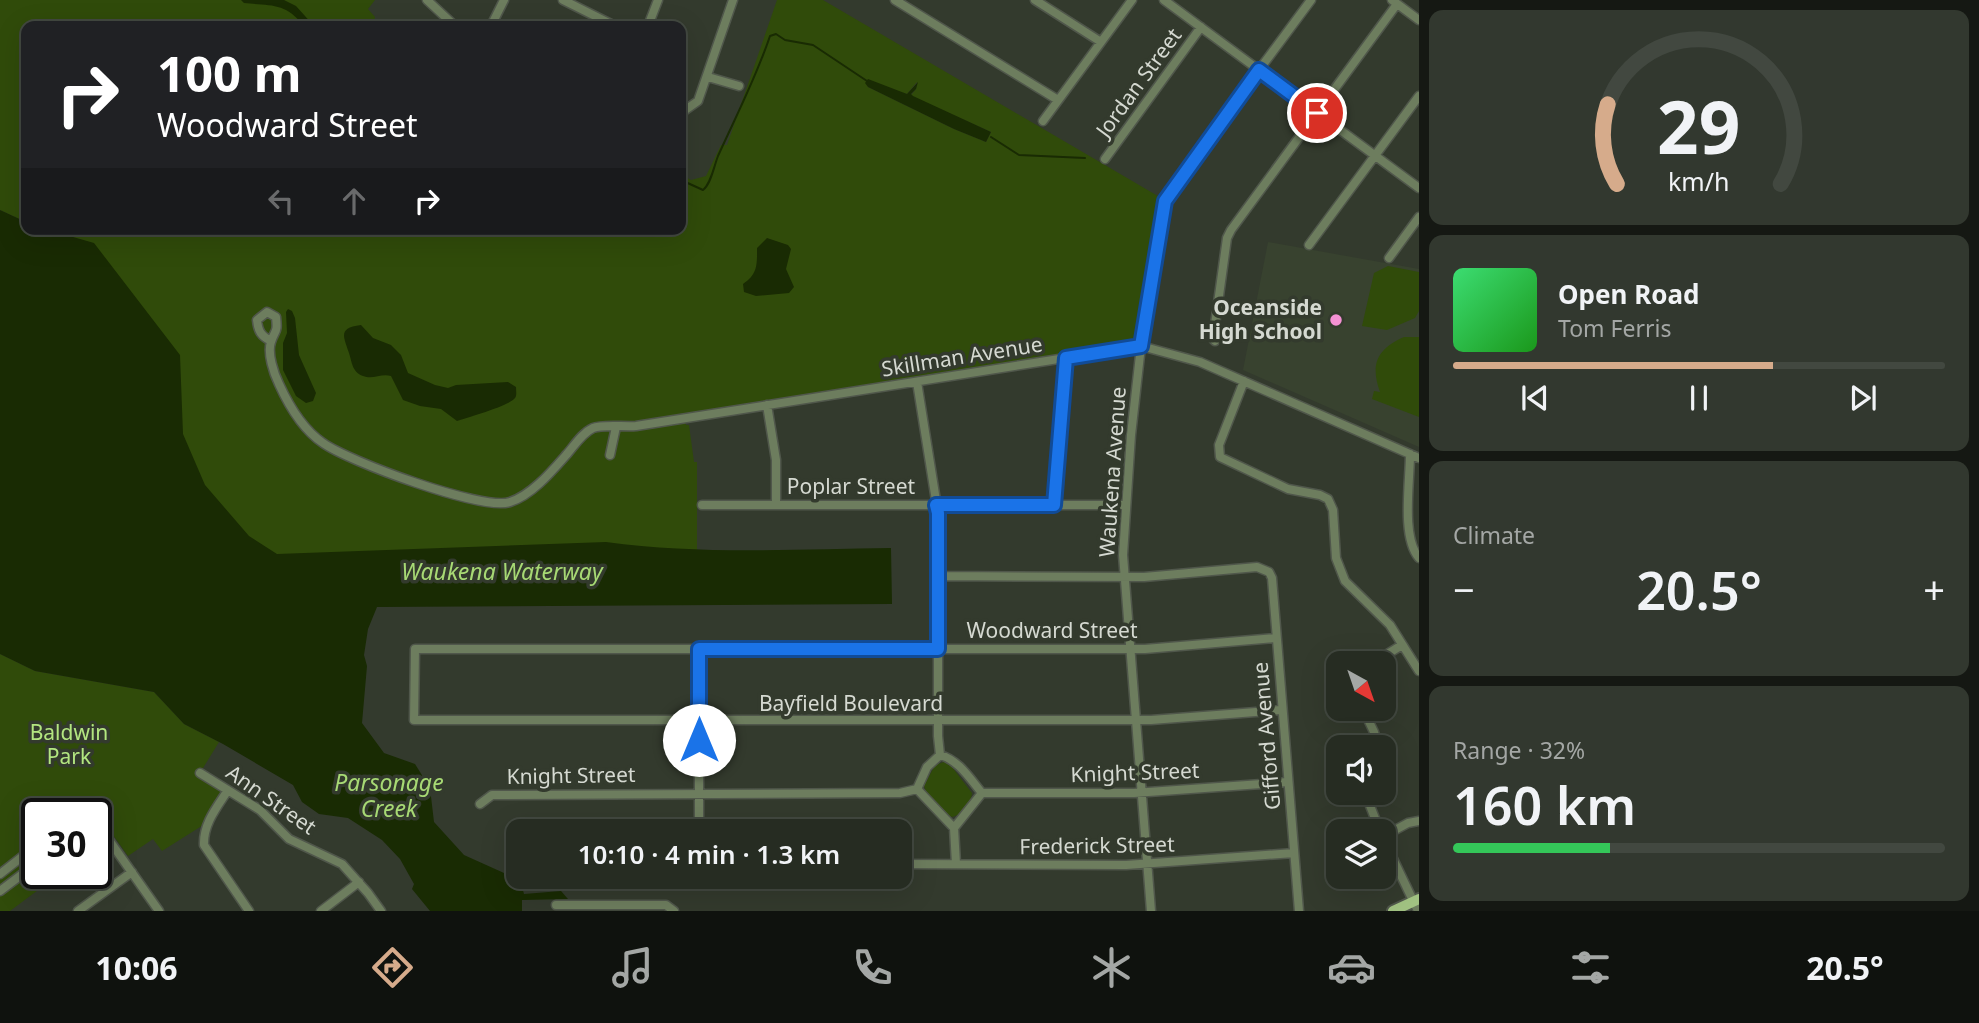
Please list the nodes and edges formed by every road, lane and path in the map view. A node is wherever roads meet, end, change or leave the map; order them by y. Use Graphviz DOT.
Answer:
graph roads {
  1 [pos="427,0"];
  2 [pos="503,0"];
  3 [pos="563,0"];
  4 [pos="658,0"];
  5 [pos="733,0"];
  6 [pos="895,0"];
  7 [pos="1035,0"];
  8 [pos="1132,0"];
  9 [pos="1164,0"];
  10 [pos="1310,0"];
  11 [pos="1395,2"];
  12 [pos="1419,20"];
  13 [pos="450,21"];
  14 [pos="493,21"];
  15 [pos="605,21"];
  16 [pos="650,21"];
  17 [pos="1201,27"];
  18 [pos="1101,42"];
  19 [pos="1259,70"];
  20 [pos="708,77"];
  21 [pos="739,86"];
  22 [pos="1419,96"];
  23 [pos="1058,100"];
  24 [pos="686,109"];
  25 [pos="1317,113"];
  26 [pos="1043,121"];
  27 [pos="1375,155"];
  28 [pos="1105,159"];
  29 [pos="1419,188"];
  30 [pos="1419,217"];
  31 [pos="1309,244"];
  32 [pos="1389,258"];
  33 [pos="271,341"];
  34 [pos="1216,341"];
  35 [pos="1141,346"];
  36 [pos="1066,358"];
  37 [pos="1244,381"];
  38 [pos="917,382"];
  39 [pos="767,405"];
  40 [pos="615,427"];
  41 [pos="610,455"];
  42 [pos="1415,456"];
  43 [pos="702,505"];
  44 [pos="776,505"];
  45 [pos="936,505"];
  46 [pos="1054,505"];
  47 [pos="1126,505"];
  48 [pos="1419,558"];
  49 [pos="938,576"];
  50 [pos="1125,576"];
  51 [pos="1276,638"];
  52 [pos="1402,645"];
  53 [pos="1130,648"];
  54 [pos="699,649"];
  55 [pos="938,649"];
  56 [pos="1392,651"];
  57 [pos="1419,671"];
  58 [pos="1282,710"];
  59 [pos="421,720"];
  60 [pos="1136,720"];
  61 [pos="699,721"];
  62 [pos="937,721"];
  63 [pos="940,755"];
  64 [pos="200,773"];
  65 [pos="1288,782"];
  66 [pos="917,789"];
  67 [pos="228,790"];
  68 [pos="1142,792"];
  69 [pos="699,793"];
  70 [pos="982,793"];
  71 [pos="480,804"];
  72 [pos="699,819"];
  73 [pos="1419,821"];
  74 [pos="954,828"];
  75 [pos="1396,830"];
  76 [pos="112,844"];
  77 [pos="1294,853"];
  78 [pos="21,858"];
  79 [pos="1396,862"];
  80 [pos="912,864"];
  81 [pos="956,864"];
  82 [pos="1148,864"];
  83 [pos="132,872"];
  84 [pos="0,874"];
  85 [pos="21,875"];
  86 [pos="359,882"];
  87 [pos="0,891"];
  88 [pos="1417,904"];
  89 [pos="556,905"];
  90 [pos="78,911"];
  91 [pos="159,911"];
  92 [pos="249,911"];
  93 [pos="321,911"];
  94 [pos="381,911"];
  95 [pos="674,911"];
  96 [pos="1151,911"];
  97 [pos="1298,911"];
  98 [pos="1393,911"];
  1 -- 13 [label="street"];
  2 -- 14 [label="street"];
  3 -- 15 [label="street"];
  4 -- 16 [label="street"];
  5 -- 20 [label="street"];
  6 -- 23 [label="street"];
  7 -- 18 [label="street"];
  8 -- 18 [label="street"];
  9 -- 17 [label="street"];
  10 -- 19 [label="street, Waukena Avenue"];
  11 -- 12 [label="street"];
  11 -- 25 [label="street"];
  17 -- 19 [label="street"];
  17 -- 28 [label="street, Jordan Street"];
  18 -- 23 [label="street"];
  19 -- 25 [label="street"];
  19 -- 35 [label="street, Waukena Avenue"];
  20 -- 21 [label="street"];
  20 -- 24 [label="street"];
  22 -- 27 [label="street"];
  23 -- 26 [label="street"];
  25 -- 27 [label="street"];
  25 -- 34 [label="street"];
  27 -- 29 [label="street"];
  27 -- 31 [label="street"];
  30 -- 32 [label="street"];
  33 -- 40 [label="street, Skillman Avenue"];
  35 -- 36 [label="street, Skillman Avenue"];
  35 -- 37 [label="street, Skillman Avenue"];
  35 -- 47 [label="street, Waukena Avenue"];
  36 -- 38 [label="street, Skillman Avenue"];
  36 -- 46 [label="street"];
  37 -- 42 [label="street, Skillman Avenue"];
  37 -- 52 [label="street"];
  38 -- 39 [label="street, Skillman Avenue"];
  38 -- 45 [label="street"];
  39 -- 40 [label="street, Skillman Avenue"];
  39 -- 44 [label="street"];
  40 -- 41 [label="street"];
  42 -- 48 [label="street"];
  43 -- 44 [label="street, Poplar Street"];
  44 -- 45 [label="street, Poplar Street"];
  45 -- 46 [label="street, Poplar Street"];
  45 -- 49 [label="street"];
  46 -- 47 [label="street, Poplar Street"];
  47 -- 50 [label="street, Waukena Avenue"];
  49 -- 50 [label="street"];
  49 -- 55 [label="street"];
  50 -- 51 [label="street, Gifford Avenue"];
  50 -- 53 [label="street, Waukena Avenue"];
  51 -- 53 [label="street, Woodward Street"];
  51 -- 58 [label="street, Gifford Avenue"];
  52 -- 56 [label="street"];
  52 -- 57 [label="street"];
  53 -- 55 [label="street, Woodward Street"];
  53 -- 60 [label="street, Waukena Avenue"];
  54 -- 55 [label="street, Woodward Street"];
  54 -- 59 [label="street, Woodward Street"];
  54 -- 61 [label="street"];
  55 -- 62 [label="street"];
  58 -- 60 [label="street, Bayfield Boulevard"];
  58 -- 65 [label="street, Gifford Avenue"];
  59 -- 61 [label="street, Bayfield Boulevard"];
  60 -- 62 [label="street, Bayfield Boulevard"];
  60 -- 68 [label="street, Waukena Avenue"];
  61 -- 62 [label="street, Bayfield Boulevard"];
  61 -- 69 [label="street"];
  62 -- 63 [label="street"];
  63 -- 66 [label="street"];
  63 -- 70 [label="street"];
  64 -- 67 [label="street, Ann Street"];
  65 -- 68 [label="street, Knight Street"];
  65 -- 77 [label="street, Gifford Avenue"];
  66 -- 69 [label="street, Knight Street"];
  66 -- 74 [label="street"];
  67 -- 86 [label="street, Ann Street"];
  67 -- 92 [label="street"];
  68 -- 70 [label="street, Knight Street"];
  68 -- 82 [label="street, Waukena Avenue"];
  69 -- 71 [label="street, Knight Street"];
  69 -- 72 [label="street"];
  70 -- 74 [label="street"];
  73 -- 75 [label="street"];
  74 -- 81 [label="street"];
  76 -- 83 [label="street"];
  77 -- 82 [label="street, Frederick Street"];
  77 -- 97 [label="street, Gifford Avenue"];
  78 -- 84 [label="street"];
  79 -- 88 [label="street"];
  80 -- 81 [label="street, Frederick Street"];
  81 -- 82 [label="street, Frederick Street"];
  82 -- 96 [label="street, Waukena Avenue"];
  83 -- 90 [label="street"];
  83 -- 91 [label="street"];
  85 -- 87 [label="street"];
  86 -- 93 [label="street"];
  86 -- 94 [label="street, Ann Street"];
  88 -- 98 [label="main road"];
  89 -- 95 [label="street"];
}
